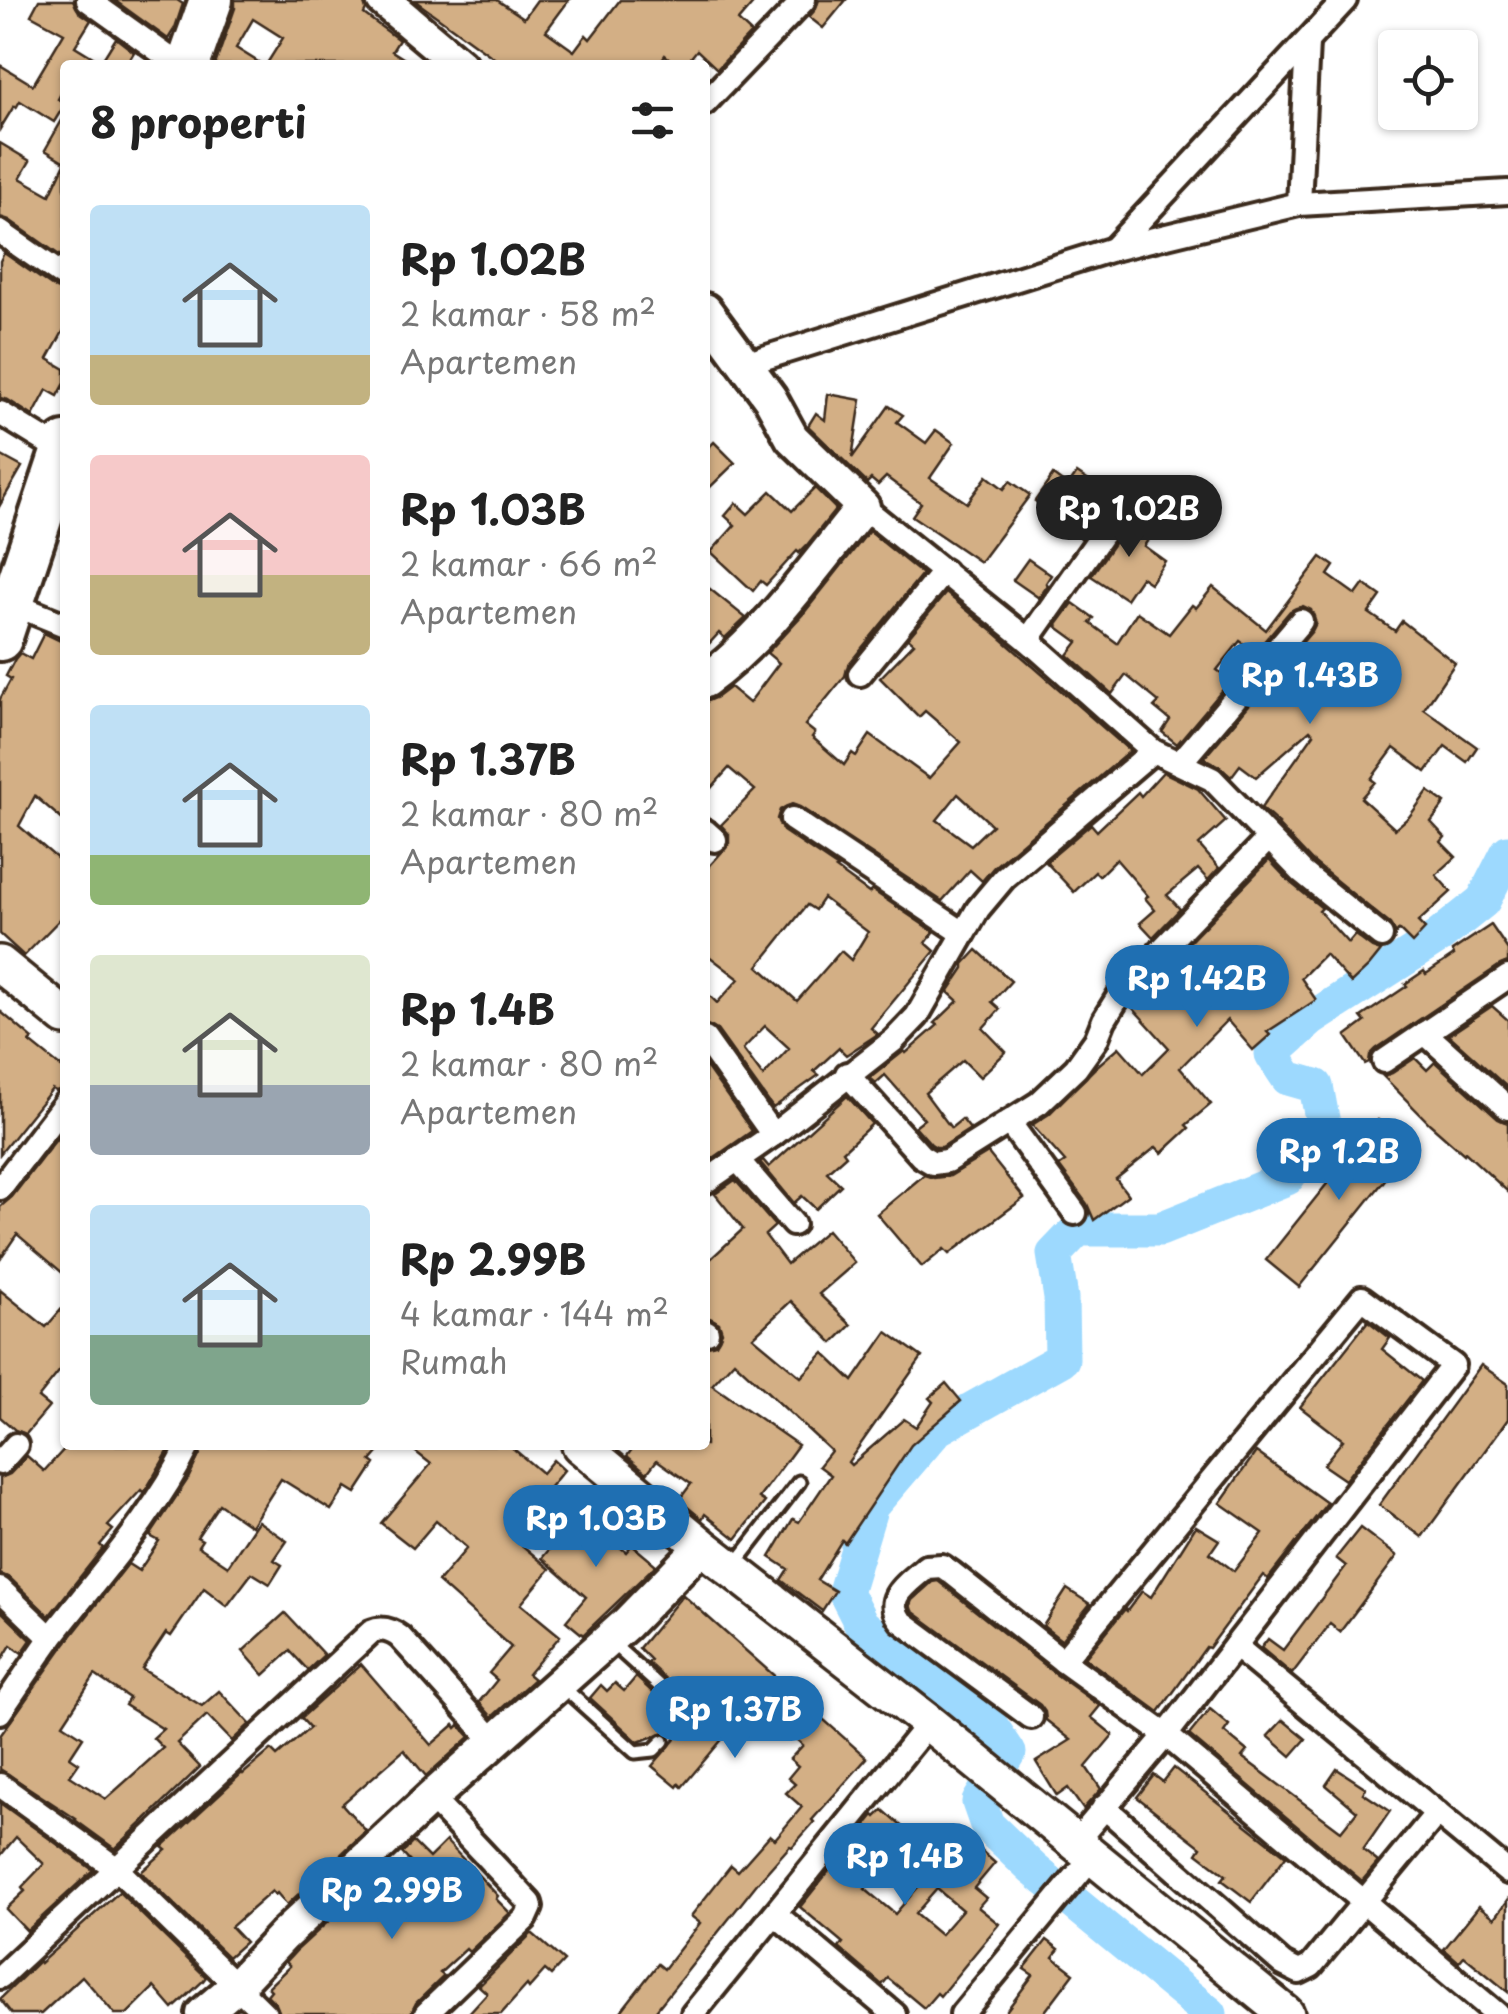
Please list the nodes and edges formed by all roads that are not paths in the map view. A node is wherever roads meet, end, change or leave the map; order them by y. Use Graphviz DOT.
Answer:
graph roads {
  1 [pos="88,0"];
  2 [pos="211,0"];
  3 [pos="384,0"];
  4 [pos="804,0"];
  5 [pos="1345,0"];
  6 [pos="1307,43"];
  7 [pos="172,60"];
  8 [pos="190,60"];
  9 [pos="454,60"];
  10 [pos="710,97"];
  11 [pos="1508,192"];
  12 [pos="1299,204"];
  13 [pos="0,232"];
  14 [pos="1113,250"];
  15 [pos="60,274"];
  16 [pos="710,317"];
  17 [pos="745,364"];
  18 [pos="0,413"];
  19 [pos="60,446"];
  20 [pos="60,460"];
  21 [pos="1127,499"];
  22 [pos="862,508"];
  23 [pos="944,571"];
  24 [pos="5,618"];
  25 [pos="1301,621"];
  26 [pos="60,624"];
  27 [pos="1028,640"];
  28 [pos="860,674"];
  29 [pos="710,677"];
  30 [pos="1152,751"];
  31 [pos="1180,763"];
  32 [pos="792,819"];
  33 [pos="1268,839"];
  34 [pos="963,933"];
  35 [pos="1381,936"];
  36 [pos="0,964"];
  37 [pos="1508,976"];
  38 [pos="60,1012"];
  39 [pos="1425,1033"];
  40 [pos="710,1046"];
  41 [pos="1384,1061"];
  42 [pos="848,1074"];
  43 [pos="1508,1108"];
  44 [pos="60,1110"];
  45 [pos="1009,1122"];
  46 [pos="773,1135"];
  47 [pos="737,1159"];
  48 [pos="710,1178"];
  49 [pos="0,1188"];
  50 [pos="1075,1213"];
  51 [pos="793,1224"];
  52 [pos="186,1450"];
  53 [pos="586,1450"];
  54 [pos="799,1482"];
  55 [pos="702,1546"];
  56 [pos="731,1569"];
  57 [pos="0,1589"];
  58 [pos="51,1638"];
  59 [pos="608,1640"];
  60 [pos="1235,1646"];
  61 [pos="1063,1661"];
  62 [pos="560,1684"];
  63 [pos="0,1712"];
  64 [pos="1031,1717"];
  65 [pos="698,1722"];
  66 [pos="929,1723"];
  67 [pos="1166,1736"];
  68 [pos="494,1740"];
  69 [pos="663,1741"];
  70 [pos="0,1785"];
  71 [pos="431,1798"];
  72 [pos="1104,1808"];
  73 [pos="1437,1813"];
  74 [pos="1080,1860"];
  75 [pos="118,1869"];
  76 [pos="1508,1872"];
  77 [pos="1364,1902"];
  78 [pos="774,1914"];
  79 [pos="0,1977"];
  80 [pos="236,1986"];
  81 [pos="203,2014"];
  82 [pos="265,2014"];
  83 [pos="426,2014"];
  84 [pos="692,2014"];
  85 [pos="894,2014"];
  86 [pos="962,2014"];
  87 [pos="1286,2014"];
  88 [pos="1497,2014"];
  1 -- 7 [label="street"];
  2 -- 8 [label="highway"];
  3 -- 9 [label="street"];
  4 -- 10 [label="street"];
  5 -- 6 [label="street"];
  6 -- 12 [label="street"];
  6 -- 14 [label="street"];
  11 -- 12 [label="street"];
  12 -- 14 [label="street"];
  13 -- 15 [label="street"];
  14 -- 17 [label="street"];
  16 -- 17 [label="street"];
  17 -- 22 [label="street"];
  18 -- 19 [label="street"];
  20 -- 24 [label="highway"];
  21 -- 27 [label="street"];
  22 -- 23 [label="street"];
  22 -- 29 [label="street"];
  23 -- 27 [label="street"];
  23 -- 28 [label="street"];
  24 -- 26 [label="street"];
  25 -- 31 [label="street"];
  27 -- 30 [label="street"];
  30 -- 31 [label="street"];
  30 -- 34 [label="street"];
  31 -- 33 [label="street"];
  32 -- 34 [label="street"];
  33 -- 35 [label="street"];
  33 -- 45 [label="street"];
  34 -- 42 [label="street"];
  36 -- 38 [label="main road"];
  37 -- 39 [label="street"];
  39 -- 41 [label="street"];
  39 -- 43 [label="street"];
  40 -- 46 [label="street"];
  42 -- 45 [label="street"];
  42 -- 46 [label="street"];
  44 -- 49 [label="street"];
  45 -- 50 [label="street"];
  46 -- 47 [label="street"];
  47 -- 48 [label="street"];
  47 -- 51 [label="street"];
  52 -- 58 [label="street"];
  53 -- 55 [label="main road"];
  54 -- 56 [label="lane"];
  55 -- 56 [label="main road"];
  55 -- 59 [label="street"];
  56 -- 66 [label="main road"];
  57 -- 58 [label="street"];
  58 -- 63 [label="street"];
  59 -- 62 [label="street"];
  59 -- 65 [label="lane"];
  60 -- 61 [label="street"];
  60 -- 67 [label="street"];
  60 -- 73 [label="street"];
  61 -- 64 [label="street"];
  61 -- 67 [label="street"];
  62 -- 68 [label="street"];
  62 -- 69 [label="lane"];
  66 -- 74 [label="main road"];
  66 -- 78 [label="street"];
  67 -- 72 [label="street"];
  67 -- 77 [label="street"];
  68 -- 71 [label="street"];
  68 -- 75 [label="street"];
  70 -- 75 [label="street"];
  71 -- 80 [label="street"];
  71 -- 83 [label="street"];
  72 -- 74 [label="street"];
  72 -- 77 [label="street"];
  73 -- 76 [label="street"];
  73 -- 77 [label="street"];
  74 -- 86 [label="street"];
  74 -- 87 [label="main road"];
  75 -- 79 [label="street"];
  75 -- 80 [label="street"];
  77 -- 88 [label="street"];
  78 -- 84 [label="street"];
  78 -- 85 [label="street"];
  80 -- 81 [label="street"];
  80 -- 82 [label="street"];
}
